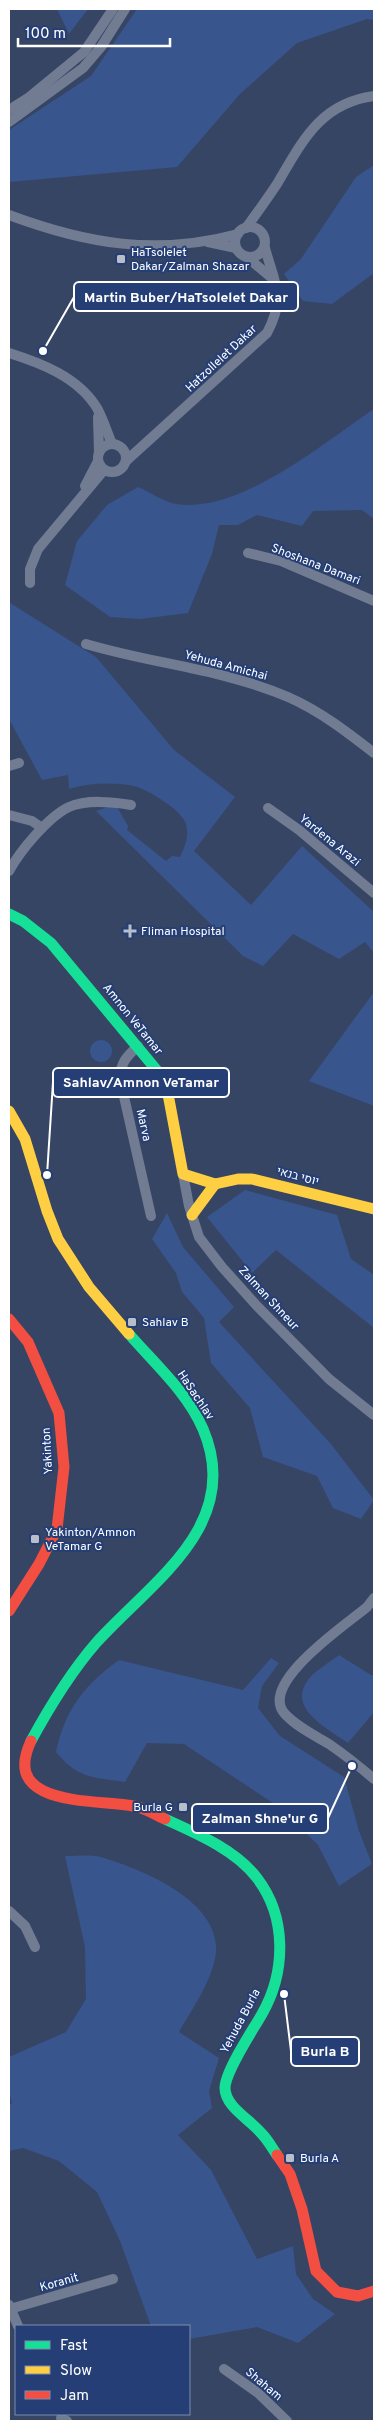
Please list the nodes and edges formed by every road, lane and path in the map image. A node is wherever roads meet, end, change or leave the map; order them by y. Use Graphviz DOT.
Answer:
graph roads {
  1 [pos="113,9"];
  2 [pos="125,9"];
  3 [pos="374,96"];
  4 [pos="9,110"];
  5 [pos="9,122"];
  6 [pos="263,206"];
  7 [pos="9,215"];
  8 [pos="260,230"];
  9 [pos="242,231"];
  10 [pos="207,242"];
  11 [pos="236,248"];
  12 [pos="265,248"];
  13 [pos="248,258"];
  14 [pos="274,280"];
  15 [pos="9,353"];
  16 [pos="97,408"];
  17 [pos="151,439"];
  18 [pos="116,445"];
  19 [pos="98,457"];
  20 [pos="126,461"];
  21 [pos="104,470"];
  22 [pos="79,498"];
  23 [pos="248,553"];
  24 [pos="30,584"];
  25 [pos="374,601"];
  26 [pos="86,644"];
  27 [pos="374,753"];
  28 [pos="19,762"];
  29 [pos="9,766"];
  30 [pos="130,804"];
  31 [pos="268,808"];
  32 [pos="9,815"];
  33 [pos="42,828"];
  34 [pos="9,871"];
  35 [pos="374,893"];
  36 [pos="9,914"];
  37 [pos="138,1046"];
  38 [pos="9,1111"];
  39 [pos="183,1174"];
  40 [pos="214,1184"];
  41 [pos="374,1209"];
  42 [pos="192,1215"];
  43 [pos="151,1216"];
  44 [pos="9,1319"];
  45 [pos="357,1399"];
  46 [pos="374,1406"];
  47 [pos="374,1415"];
  48 [pos="374,1598"];
  49 [pos="9,1612"];
  50 [pos="22,1765"];
  51 [pos="374,1779"];
  52 [pos="9,1911"];
  53 [pos="34,1947"];
  54 [pos="114,2279"];
  55 [pos="374,2291"];
  56 [pos="10,2307"];
  57 [pos="18,2325"];
  58 [pos="224,2368"];
  59 [pos="287,2421"];
  1 -- 4 [label="street"];
  2 -- 5 [label="street"];
  3 -- 6 [label="street"];
  6 -- 8 [label="street"];
  6 -- 9 [label="street"];
  7 -- 10 [label="street"];
  8 -- 9 [label="street"];
  8 -- 12 [label="street"];
  9 -- 10 [label="street"];
  9 -- 11 [label="street"];
  10 -- 11 [label="street"];
  11 -- 13 [label="street"];
  12 -- 13 [label="street"];
  12 -- 14 [label="street, Hatzollelet Dakar"];
  13 -- 14 [label="street"];
  14 -- 17 [label="street, Hatzollelet Dakar"];
  15 -- 16 [label="street"];
  16 -- 18 [label="street"];
  16 -- 19 [label="street"];
  17 -- 18 [label="street, Hatzollelet Dakar"];
  17 -- 20 [label="street, Hatzollelet Dakar"];
  18 -- 19 [label="street"];
  18 -- 20 [label="street"];
  19 -- 21 [label="street"];
  19 -- 22 [label="street"];
  20 -- 21 [label="street"];
  21 -- 22 [label="street"];
  22 -- 24 [label="street"];
  23 -- 25 [label="street, Shoshana Damari"];
  26 -- 27 [label="street, Yehuda Amichai"];
  28 -- 29 [label="street"];
  30 -- 33 [label="street"];
  31 -- 35 [label="street, Yardena Arazi"];
  32 -- 33 [label="street"];
  33 -- 34 [label="street"];
  36 -- 37 [label="street, Amnon VeTamar"];
  37 -- 39 [label="street, Amnon VeTamar"];
  37 -- 43 [label="street, Marva"];
  38 -- 50 [label="street, HaSachlav"];
  39 -- 40 [label="street"];
  39 -- 42 [label="street, Zalman Shneur"];
  40 -- 41 [label="street, יוסי בנאי"];
  40 -- 42 [label="street"];
  42 -- 45 [label="street, Zalman Shneur"];
  44 -- 49 [label="street, Yakinton"];
  45 -- 46 [label="street"];
  45 -- 47 [label="street, Zalman Shneur"];
  48 -- 51 [label="street"];
  50 -- 55 [label="street, Yehuda Burla"];
  52 -- 53 [label="street"];
  54 -- 56 [label="street, Koranit"];
  56 -- 57 [label="street"];
  58 -- 59 [label="street, Shaham"];
}
